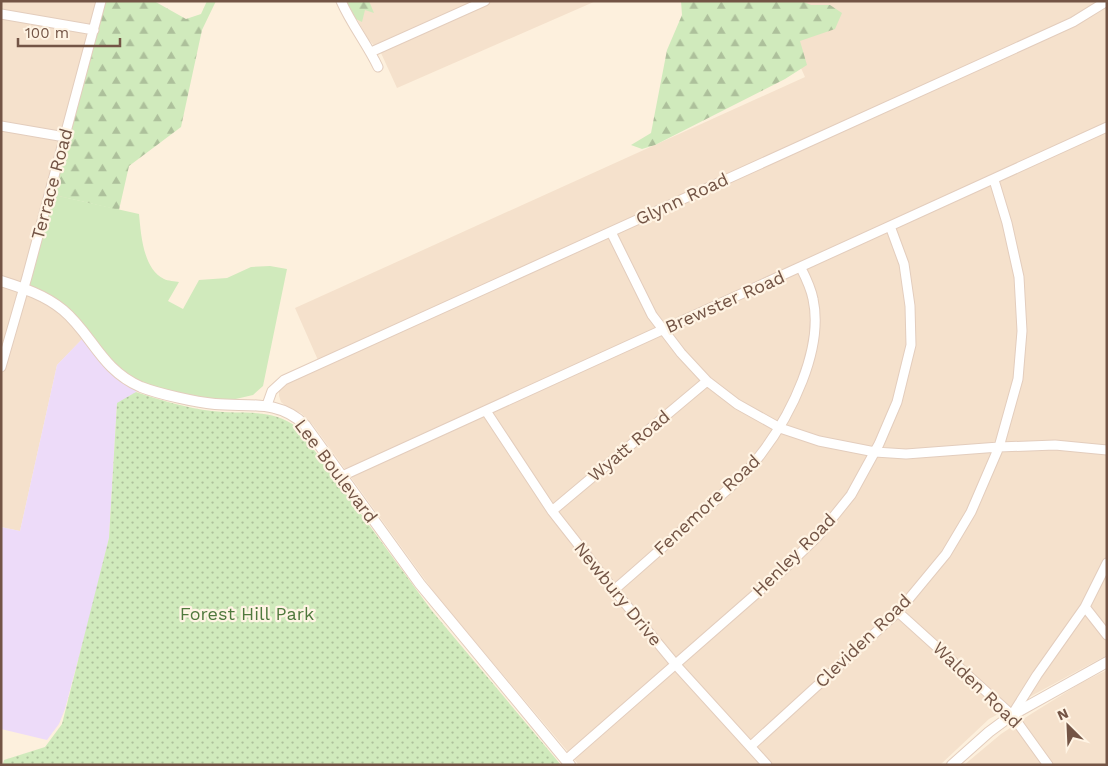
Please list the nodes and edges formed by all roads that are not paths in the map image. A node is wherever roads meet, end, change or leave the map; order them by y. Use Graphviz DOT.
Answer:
graph roads {
  1 [pos="101,1"];
  2 [pos="341,1"];
  3 [pos="485,1"];
  4 [pos="1107,1"];
  5 [pos="1,14"];
  6 [pos="94,30"];
  7 [pos="371,52"];
  8 [pos="378,67"];
  9 [pos="1,126"];
  10 [pos="1107,127"];
  11 [pos="65,137"];
  12 [pos="994,180"];
  13 [pos="890,226"];
  14 [pos="611,232"];
  15 [pos="801,268"];
  16 [pos="1,281"];
  17 [pos="24,288"];
  18 [pos="662,330"];
  19 [pos="4,348"];
  20 [pos="1,366"];
  21 [pos="707,382"];
  22 [pos="267,405"];
  23 [pos="486,411"];
  24 [pos="780,428"];
  25 [pos="999,447"];
  26 [pos="1107,450"];
  27 [pos="875,452"];
  28 [pos="342,476"];
  29 [pos="552,511"];
  30 [pos="1107,563"];
  31 [pos="614,590"];
  32 [pos="1085,607"];
  33 [pos="898,612"];
  34 [pos="1107,635"];
  35 [pos="1107,662"];
  36 [pos="676,665"];
  37 [pos="1012,715"];
  38 [pos="751,746"];
  39 [pos="568,762"];
  40 [pos="767,765"];
  41 [pos="952,765"];
  42 [pos="1048,765"];
  1 -- 6 [label="street, Terrace Road"];
  2 -- 7 [label="street"];
  3 -- 7 [label="street"];
  4 -- 14 [label="street, Glynn Road"];
  5 -- 6 [label="street"];
  6 -- 11 [label="street, Terrace Road"];
  7 -- 8 [label="street"];
  9 -- 11 [label="street"];
  10 -- 12 [label="street, Brewster Road"];
  11 -- 17 [label="street, Terrace Road"];
  12 -- 13 [label="street, Brewster Road"];
  12 -- 25 [label="street, Cleviden Road"];
  13 -- 15 [label="street, Brewster Road"];
  13 -- 27 [label="street, Henley Road"];
  14 -- 18 [label="street"];
  14 -- 22 [label="street, Glynn Road"];
  15 -- 18 [label="street, Brewster Road"];
  15 -- 24 [label="street, Fenemore Road"];
  16 -- 17 [label="street, Lee Boulevard"];
  17 -- 19 [label="street, Terrace Road"];
  17 -- 22 [label="street, Lee Boulevard"];
  18 -- 21 [label="street"];
  18 -- 23 [label="street, Brewster Road"];
  19 -- 20 [label="street, Terrace Road"];
  21 -- 24 [label="street"];
  21 -- 29 [label="street, Wyatt Road"];
  22 -- 28 [label="street, Lee Boulevard"];
  23 -- 28 [label="street, Brewster Road"];
  23 -- 29 [label="street, Newbury Drive"];
  24 -- 27 [label="street"];
  24 -- 31 [label="street, Fenemore Road"];
  25 -- 26 [label="street"];
  25 -- 27 [label="street"];
  25 -- 33 [label="street, Cleviden Road"];
  27 -- 36 [label="street, Henley Road"];
  28 -- 39 [label="street, Lee Boulevard"];
  29 -- 31 [label="street, Newbury Drive"];
  30 -- 32 [label="street"];
  31 -- 36 [label="street, Newbury Drive"];
  32 -- 34 [label="street"];
  32 -- 37 [label="street"];
  33 -- 37 [label="street, Walden Road"];
  33 -- 38 [label="street, Cleviden Road"];
  35 -- 37 [label="street"];
  36 -- 38 [label="street, Newbury Drive"];
  36 -- 39 [label="street, Henley Road"];
  37 -- 41 [label="street"];
  37 -- 42 [label="street, Walden Road"];
  38 -- 40 [label="street, Newbury Drive"];
}
